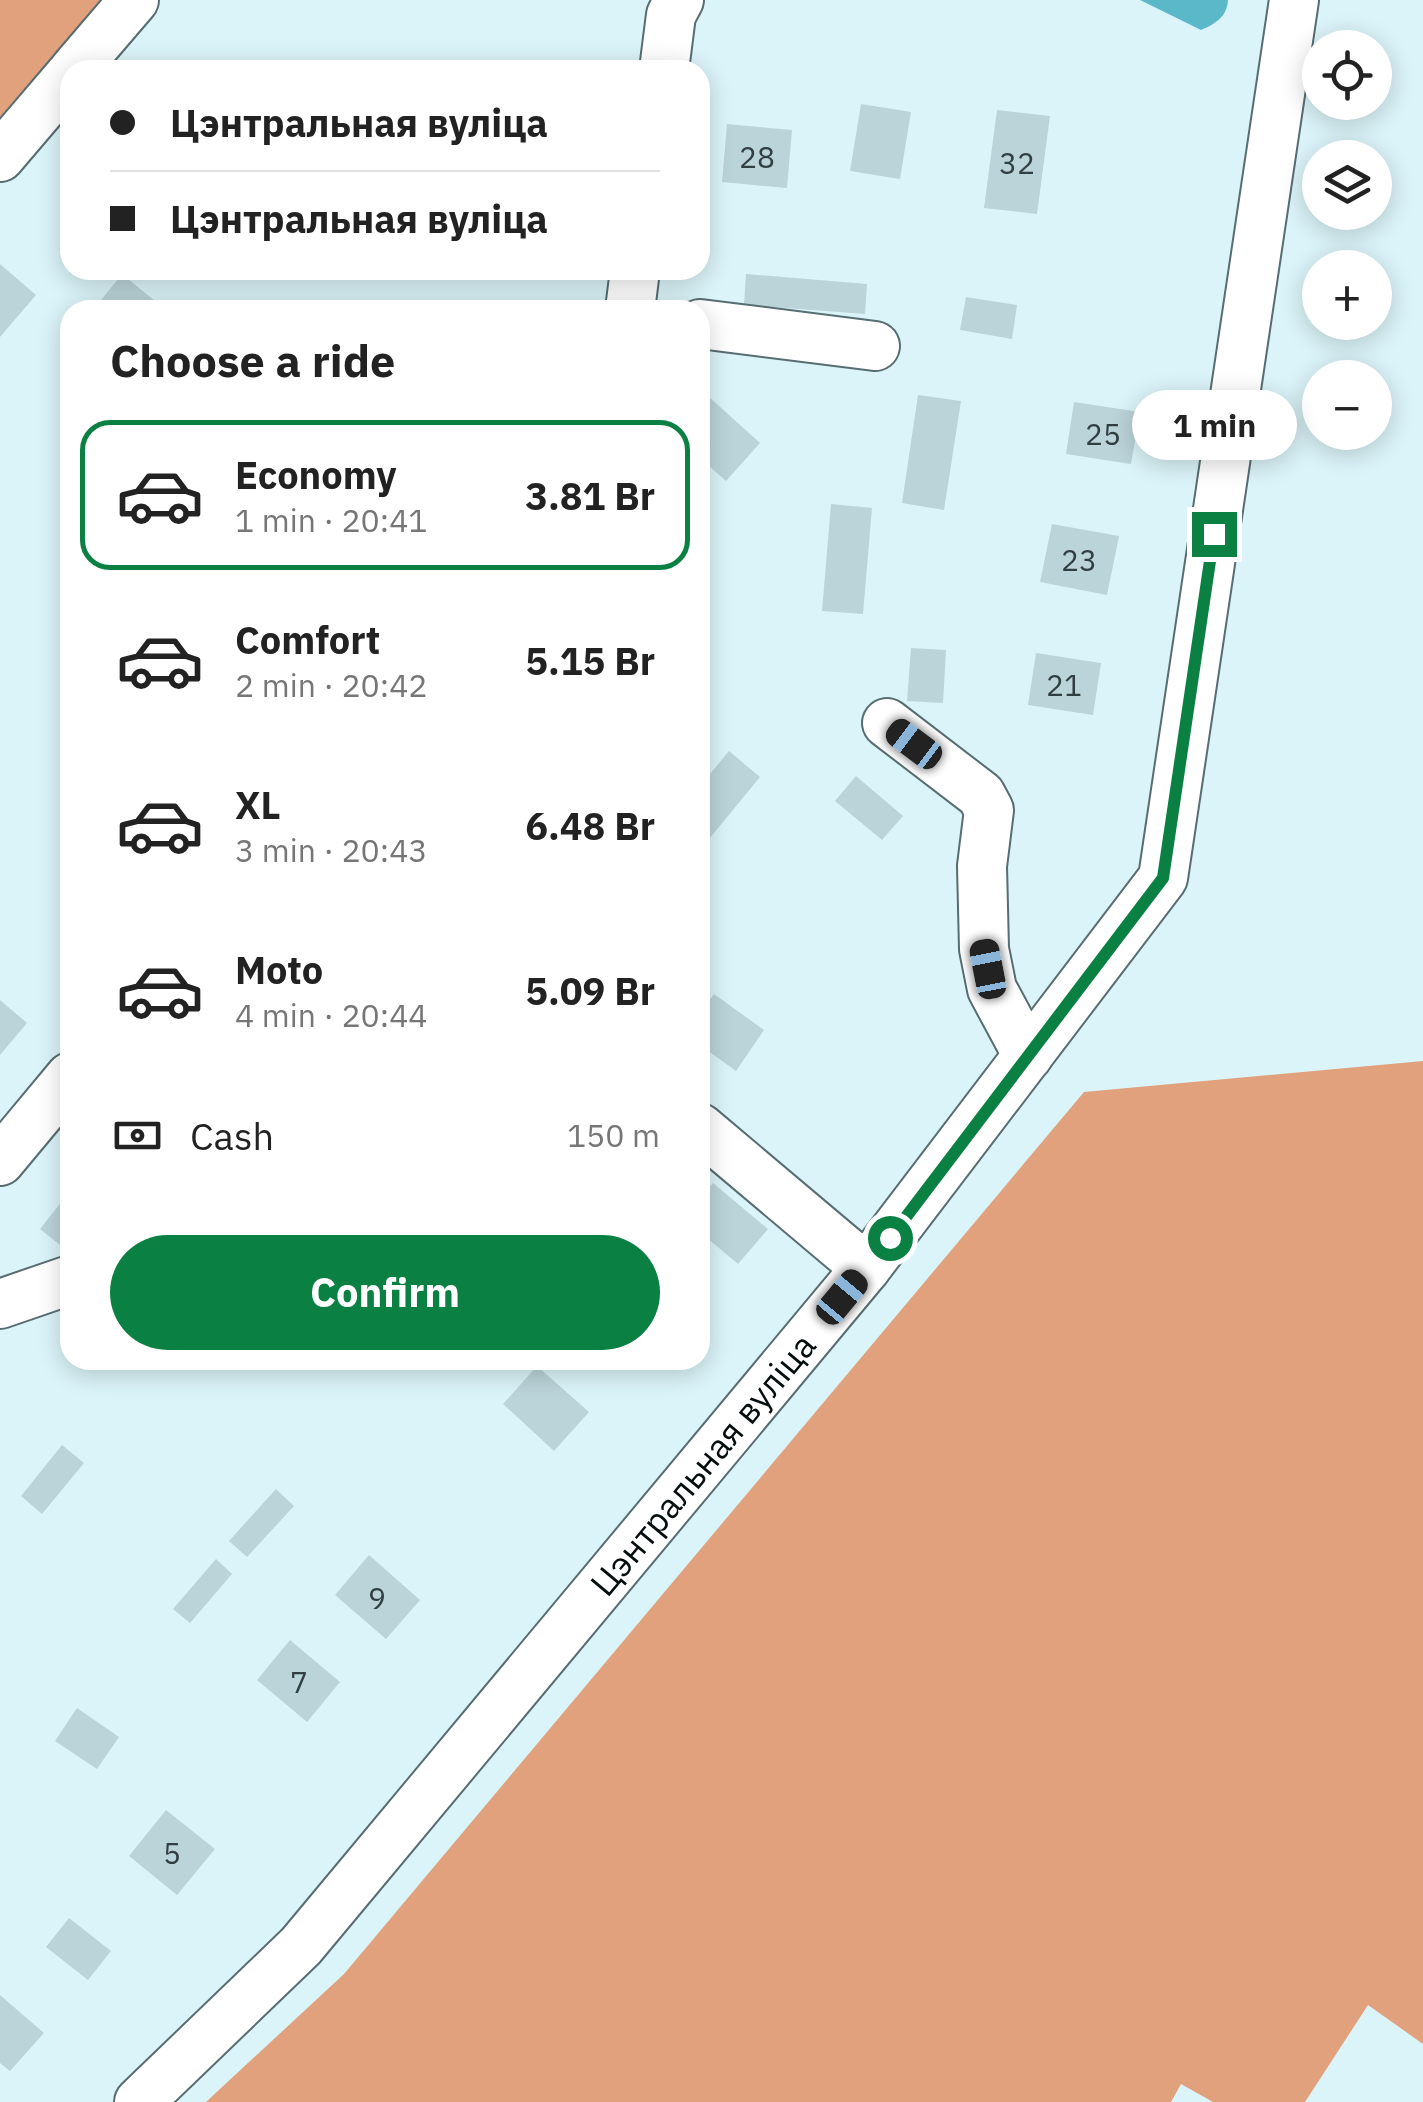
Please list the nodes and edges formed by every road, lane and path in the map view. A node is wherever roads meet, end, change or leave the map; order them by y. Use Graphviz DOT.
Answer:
graph roads {
  1 [pos="134,0"];
  2 [pos="679,0"];
  3 [pos="1294,0"];
  4 [pos="82,60"];
  5 [pos="665,60"];
  6 [pos="60,86"];
  7 [pos="0,157"];
  8 [pos="710,325"];
  9 [pos="875,346"];
  10 [pos="887,723"];
  11 [pos="1028,1056"];
  12 [pos="60,1089"];
  13 [pos="710,1136"];
  14 [pos="0,1161"];
  15 [pos="866,1268"];
  16 [pos="60,1283"];
  17 [pos="0,1304"];
  18 [pos="139,2102"];
  1 -- 4 [label="street"];
  2 -- 5 [label="street"];
  3 -- 11 [label="street, Цэнтральная вуліца"];
  6 -- 7 [label="street"];
  8 -- 9 [label="street"];
  10 -- 11 [label="street"];
  11 -- 15 [label="street, Цэнтральная вуліца"];
  12 -- 14 [label="street"];
  13 -- 15 [label="street"];
  15 -- 18 [label="street, Цэнтральная вуліца"];
  16 -- 17 [label="street"];
}
